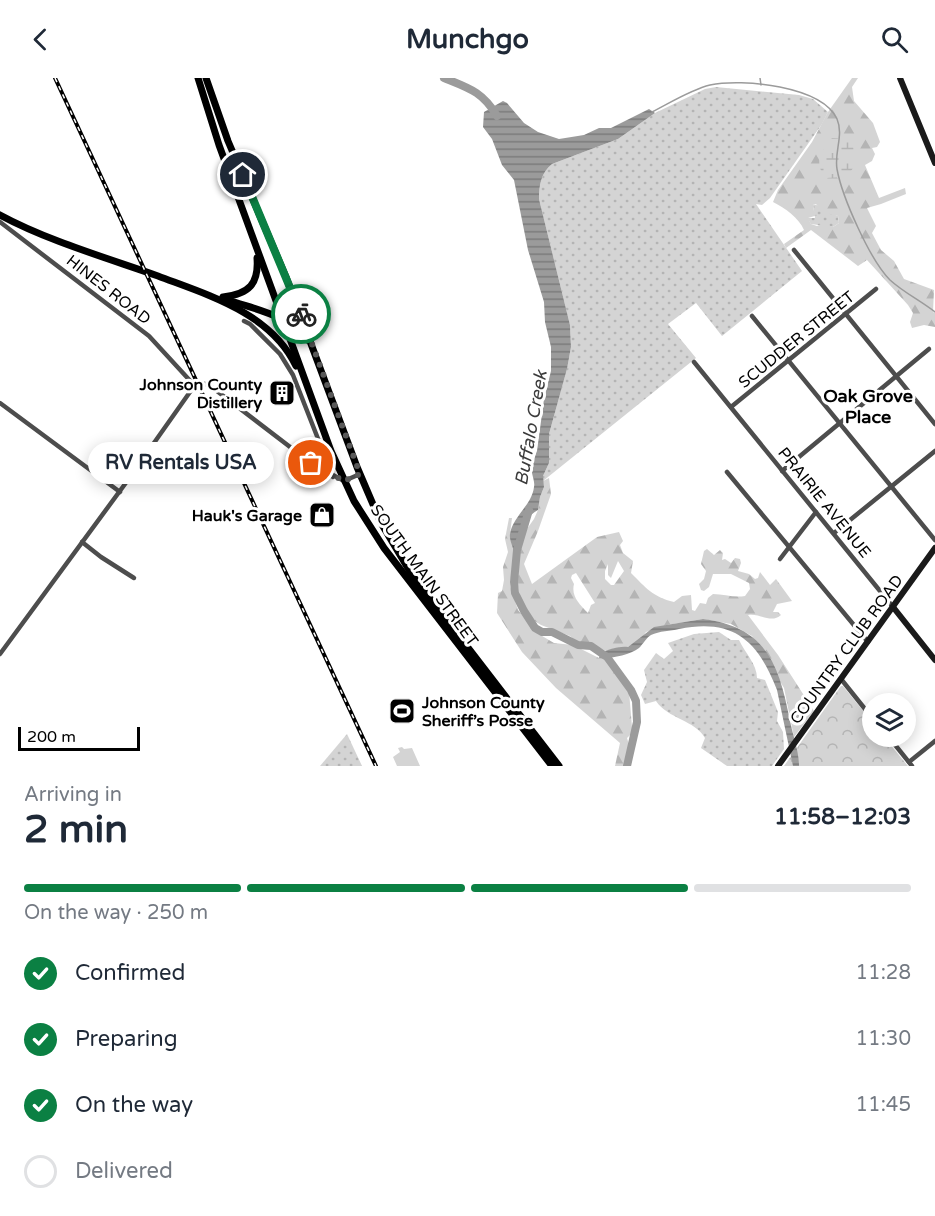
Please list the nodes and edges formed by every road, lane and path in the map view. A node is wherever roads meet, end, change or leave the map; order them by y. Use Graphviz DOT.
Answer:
graph roads {
  1 [pos="198,78"];
  2 [pos="206,78"];
  3 [pos="900,78"];
  4 [pos="935,163"];
  5 [pos="1,221"];
  6 [pos="256,246"];
  7 [pos="794,250"];
  8 [pos="188,287"];
  9 [pos="876,289"];
  10 [pos="220,298"];
  11 [pos="845,314"];
  12 [pos="752,316"];
  13 [pos="282,318"];
  14 [pos="244,321"];
  15 [pos="313,347"];
  16 [pos="929,350"];
  17 [pos="788,361"];
  18 [pos="694,362"];
  19 [pos="897,377"];
  20 [pos="305,381"];
  21 [pos="194,385"];
  22 [pos="0,403"];
  23 [pos="731,408"];
  24 [pos="839,423"];
  25 [pos="935,424"];
  26 [pos="935,452"];
  27 [pos="782,471"];
  28 [pos="727,472"];
  29 [pos="360,474"];
  30 [pos="333,477"];
  31 [pos="344,481"];
  32 [pos="891,487"];
  33 [pos="120,492"];
  34 [pos="816,512"];
  35 [pos="834,534"];
  36 [pos="935,540"];
  37 [pos="82,542"];
  38 [pos="788,547"];
  39 [pos="935,548"];
  40 [pos="780,559"];
  41 [pos="134,578"];
  42 [pos="893,607"];
  43 [pos="452,631"];
  44 [pos="868,642"];
  45 [pos="0,654"];
  46 [pos="935,660"];
  47 [pos="841,679"];
  48 [pos="862,705"];
  49 [pos="935,741"];
  50 [pos="897,747"];
  51 [pos="910,764"];
  52 [pos="552,766"];
  53 [pos="559,766"];
  54 [pos="778,766"];
  1 -- 6 [label="main road, SOUTH MAIN STREET"];
  2 -- 15 [label="main road, SOUTH MAIN STREET"];
  3 -- 4 [label="main road"];
  5 -- 8 [label="main road"];
  5 -- 21 [label="street, HINES ROAD"];
  6 -- 10 [label="main road"];
  6 -- 13 [label="main road, SOUTH MAIN STREET"];
  7 -- 11 [label="street"];
  8 -- 10 [label="main road"];
  8 -- 20 [label="main road"];
  9 -- 11 [label="street, SCUDDER STREET"];
  10 -- 13 [label="main road"];
  11 -- 17 [label="street, SCUDDER STREET"];
  11 -- 19 [label="street"];
  12 -- 17 [label="street"];
  13 -- 15 [label="main road"];
  13 -- 20 [label="main road, SOUTH MAIN STREET"];
  14 -- 30 [label="street"];
  15 -- 29 [label="main road, SOUTH MAIN STREET"];
  16 -- 19 [label="street"];
  17 -- 23 [label="street, SCUDDER STREET"];
  17 -- 24 [label="street"];
  18 -- 23 [label="street, PRAIRIE AVENUE"];
  19 -- 24 [label="street"];
  19 -- 25 [label="street"];
  20 -- 31 [label="main road, SOUTH MAIN STREET"];
  21 -- 30 [label="street"];
  21 -- 33 [label="street"];
  22 -- 33 [label="street"];
  23 -- 27 [label="street, PRAIRIE AVENUE"];
  24 -- 27 [label="street"];
  24 -- 32 [label="street"];
  26 -- 32 [label="street"];
  27 -- 34 [label="street, PRAIRIE AVENUE"];
  28 -- 38 [label="street"];
  29 -- 31 [label="street"];
  29 -- 43 [label="main road, SOUTH MAIN STREET"];
  30 -- 31 [label="street"];
  31 -- 43 [label="main road, SOUTH MAIN STREET"];
  32 -- 35 [label="street"];
  32 -- 36 [label="street"];
  33 -- 37 [label="street"];
  34 -- 35 [label="street, PRAIRIE AVENUE"];
  34 -- 38 [label="street"];
  35 -- 42 [label="street, PRAIRIE AVENUE"];
  37 -- 41 [label="street"];
  37 -- 45 [label="street"];
  38 -- 40 [label="street"];
  38 -- 44 [label="street"];
  39 -- 42 [label="main road, COUNTRY CLUB ROAD"];
  42 -- 44 [label="main road, COUNTRY CLUB ROAD"];
  42 -- 46 [label="main road, PRAIRIE AVENUE"];
  43 -- 52 [label="main road, SOUTH MAIN STREET"];
  43 -- 53 [label="main road, SOUTH MAIN STREET"];
  44 -- 47 [label="main road, COUNTRY CLUB ROAD"];
  47 -- 48 [label="street"];
  47 -- 54 [label="main road, COUNTRY CLUB ROAD"];
  49 -- 51 [label="street"];
  50 -- 51 [label="street"];
}
